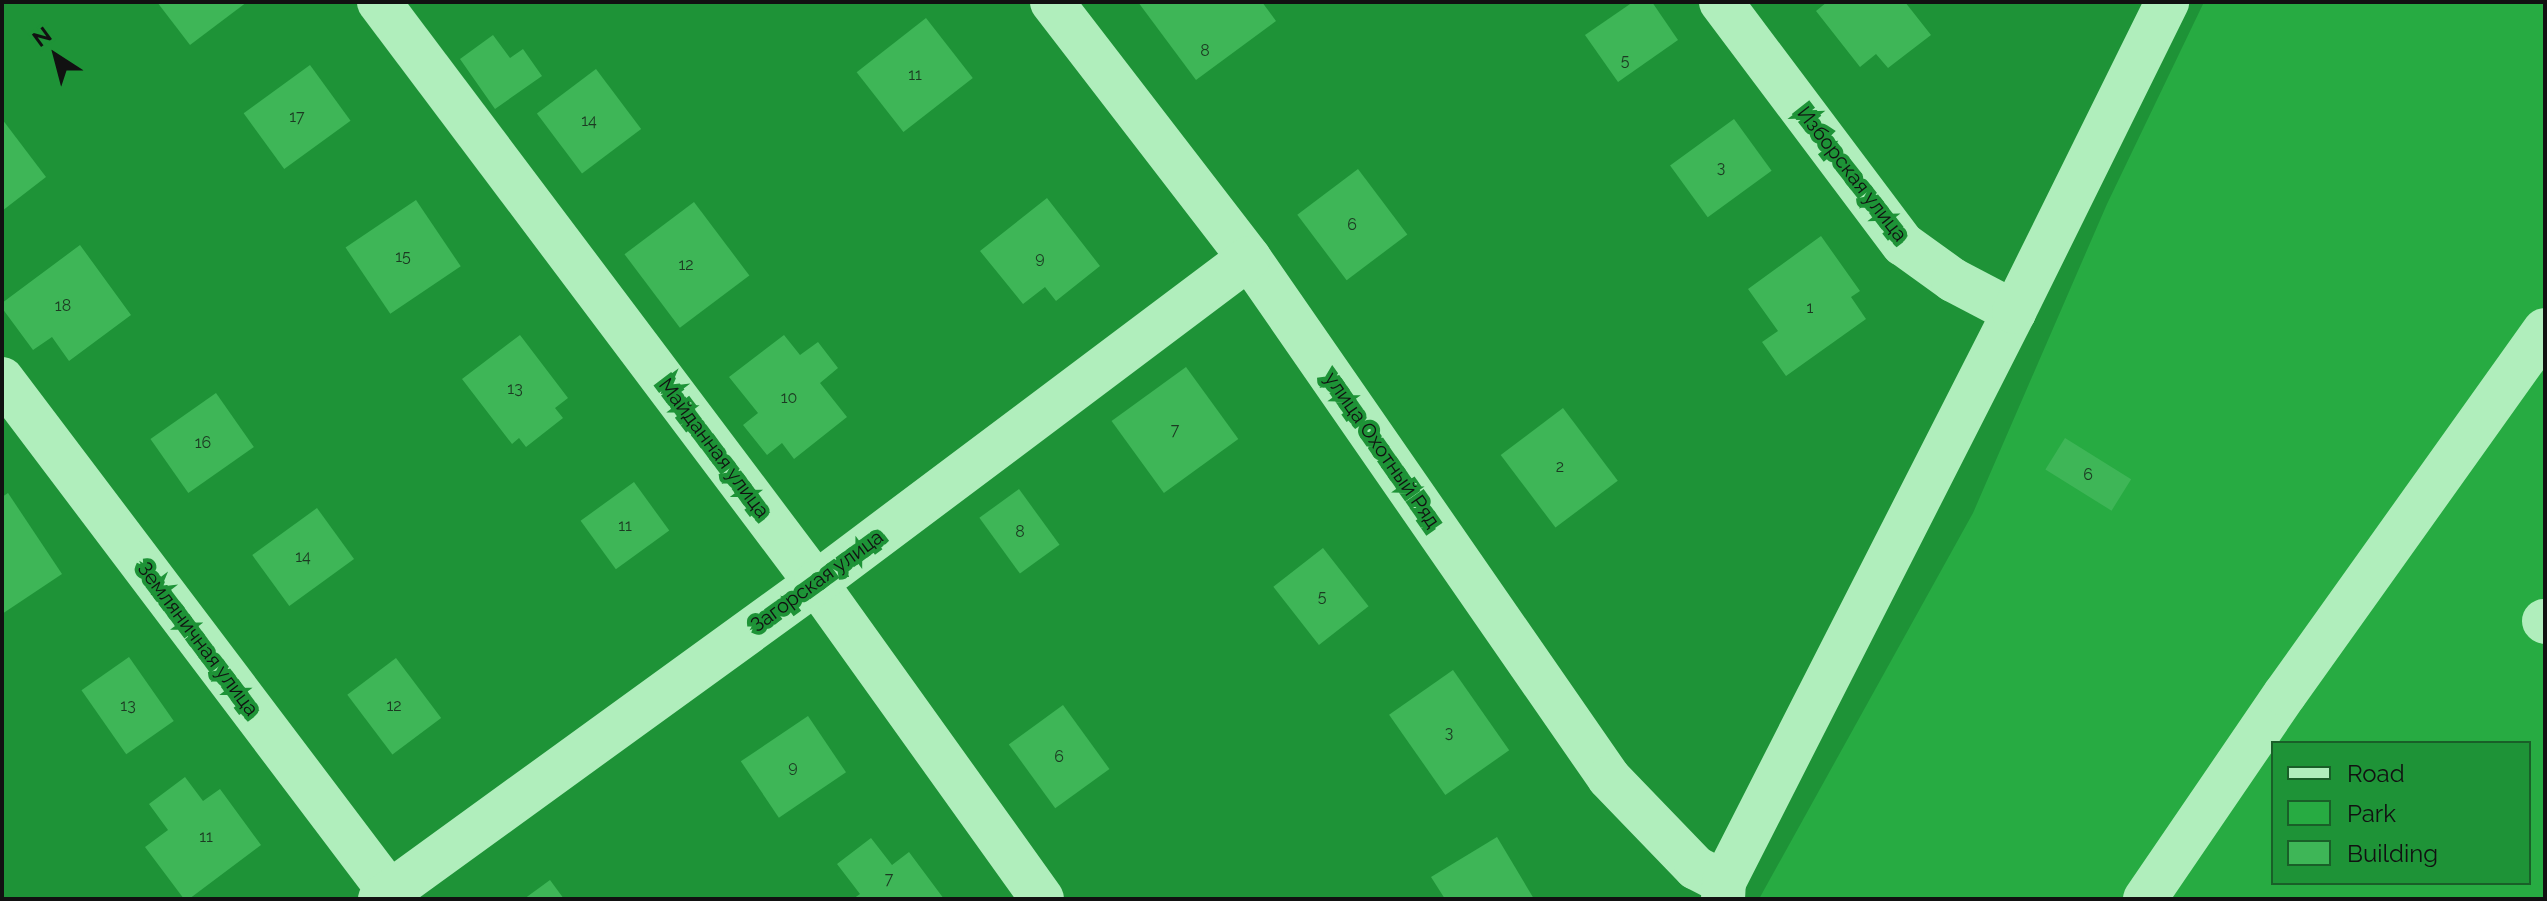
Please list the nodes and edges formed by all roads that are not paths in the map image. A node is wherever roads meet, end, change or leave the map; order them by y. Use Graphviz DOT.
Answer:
graph roads {
  1 [pos="379,2"];
  2 [pos="1052,2"];
  3 [pos="1721,2"];
  4 [pos="2167,2"];
  5 [pos="1249,258"];
  6 [pos="2014,312"];
  7 [pos="2545,330"];
  8 [pos="2,379"];
  9 [pos="816,583"];
  10 [pos="1723,891"];
  11 [pos="388,897"];
  12 [pos="1042,899"];
  13 [pos="2145,899"];
  1 -- 9 [label="street, Майданная улица"];
  2 -- 5 [label="street, улица Охотный Ряд"];
  3 -- 6 [label="street, Изборская улица"];
  4 -- 6 [label="street"];
  5 -- 9 [label="street, Загорская улица"];
  5 -- 10 [label="street, улица Охотный Ряд"];
  6 -- 10 [label="street"];
  7 -- 13 [label="street"];
  8 -- 11 [label="street, Земляничная улица"];
  9 -- 11 [label="street, Загорская улица"];
  9 -- 12 [label="street, Майданная улица"];
}
